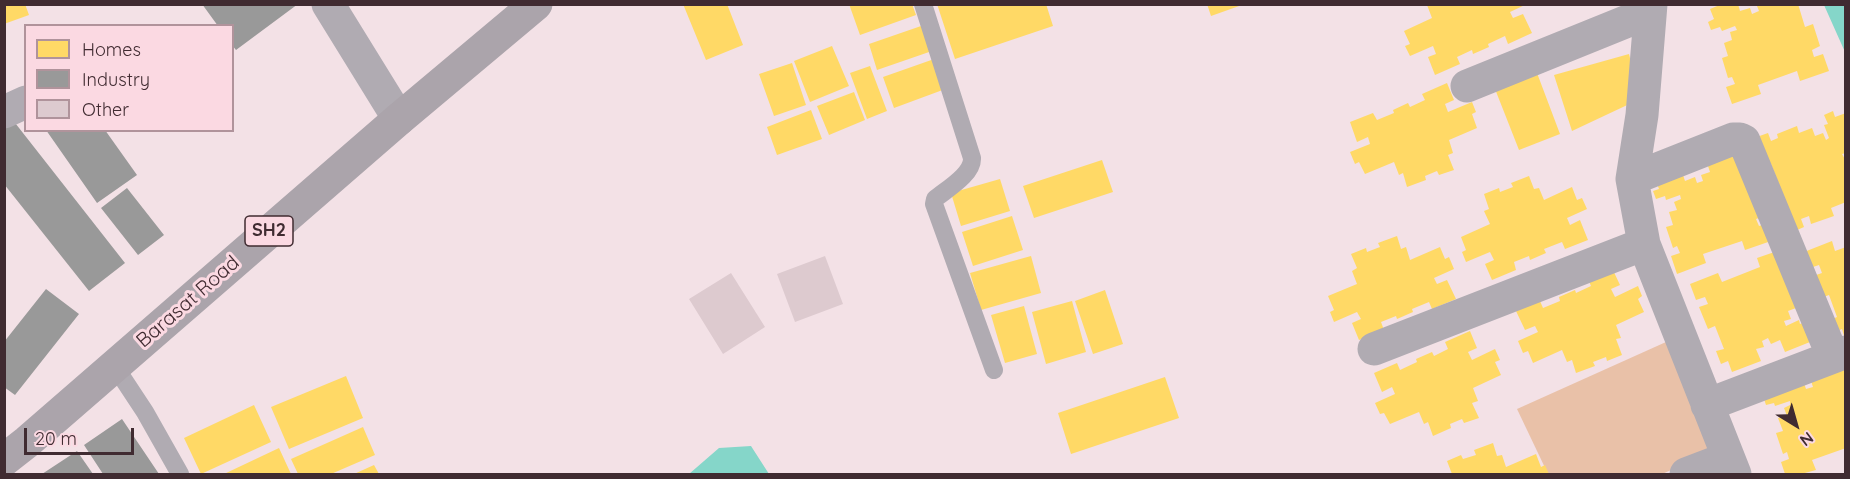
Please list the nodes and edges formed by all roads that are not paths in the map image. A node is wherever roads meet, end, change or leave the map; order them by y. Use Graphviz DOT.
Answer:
graph roads {
  1 [pos="328,4"];
  2 [pos="536,4"];
  3 [pos="923,4"];
  4 [pos="1650,8"];
  5 [pos="1467,86"];
  6 [pos="24,103"];
  7 [pos="4,112"];
  8 [pos="399,119"];
  9 [pos="1632,179"];
  10 [pos="1644,244"];
  11 [pos="1374,349"];
  12 [pos="1839,355"];
  13 [pos="114,365"];
  14 [pos="994,370"];
  15 [pos="1707,405"];
  16 [pos="4,460"];
  17 [pos="1731,466"];
  18 [pos="180,474"];
  19 [pos="1686,474"];
  1 -- 8 [label="street"];
  2 -- 8 [label="main road, Barasat Road / SH2"];
  3 -- 14 [label="lane"];
  4 -- 5 [label="street"];
  4 -- 9 [label="street"];
  6 -- 7 [label="street"];
  8 -- 13 [label="main road, Barasat Road / SH2"];
  9 -- 10 [label="street"];
  9 -- 12 [label="street"];
  10 -- 11 [label="street"];
  10 -- 15 [label="street"];
  12 -- 15 [label="street"];
  13 -- 16 [label="main road, Barasat Road / SH2"];
  13 -- 18 [label="lane"];
  15 -- 17 [label="street"];
  17 -- 19 [label="street"];
}
